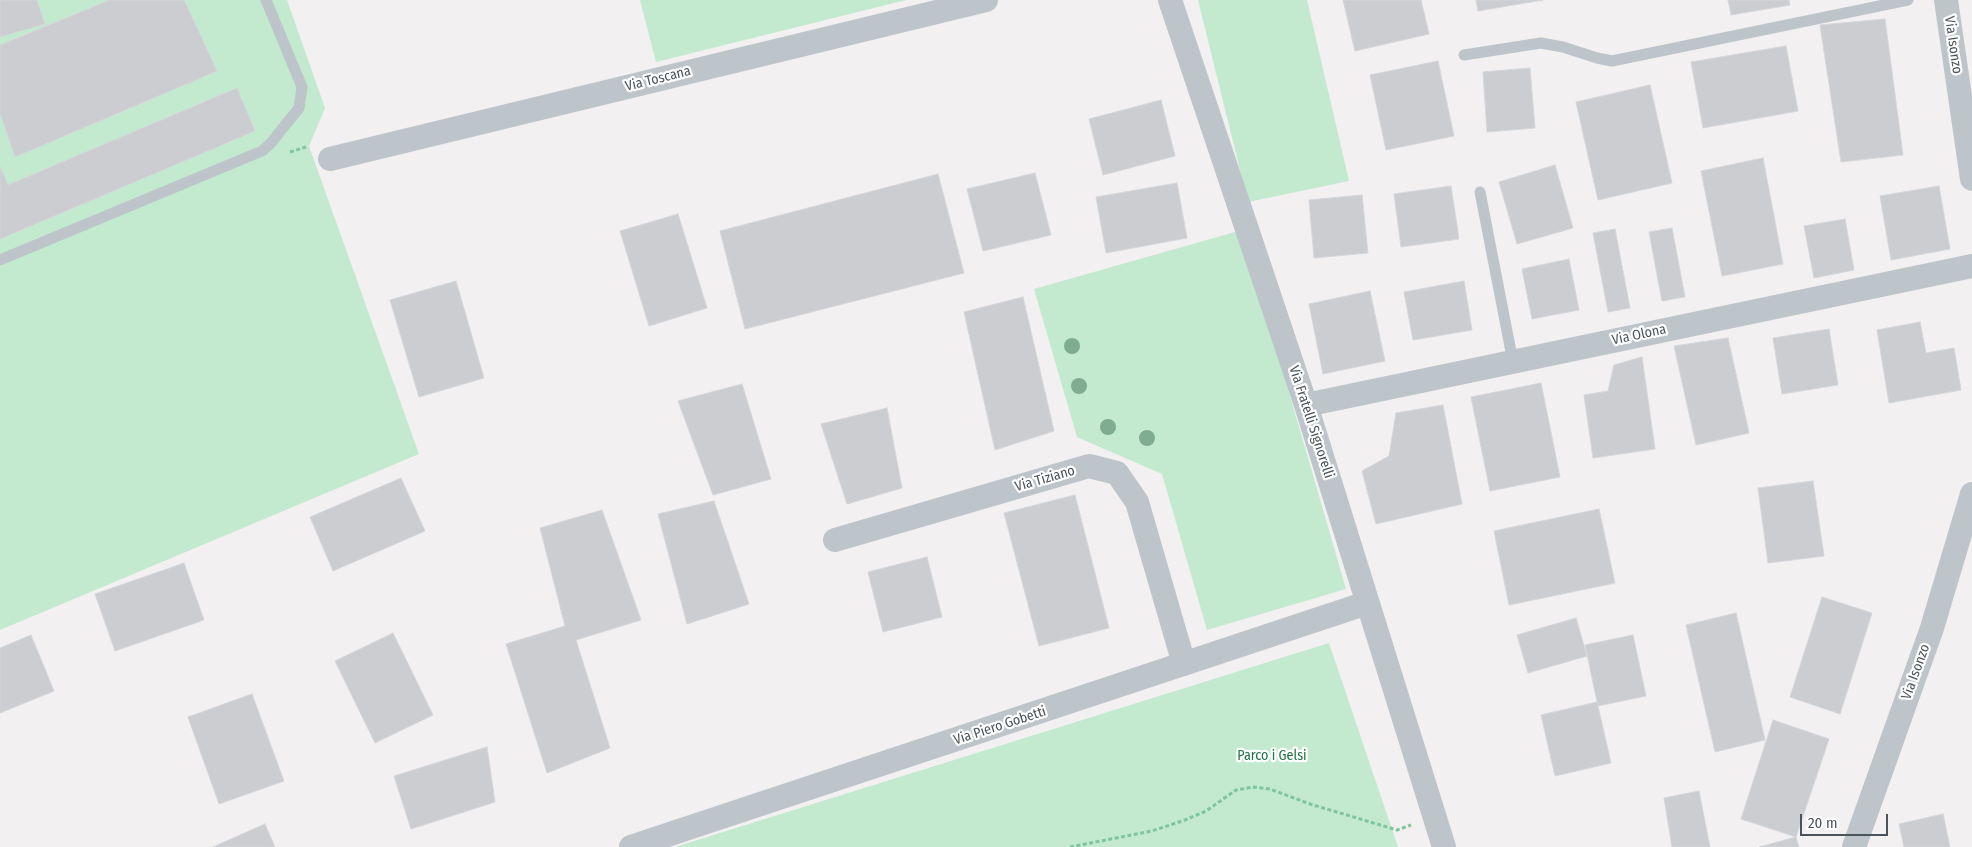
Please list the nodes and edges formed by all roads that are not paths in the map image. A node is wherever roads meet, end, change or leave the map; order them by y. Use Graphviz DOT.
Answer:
graph roads {
  1 [pos="266,0"];
  2 [pos="986,0"];
  3 [pos="1170,0"];
  4 [pos="1908,0"];
  5 [pos="1946,0"];
  6 [pos="1464,56"];
  7 [pos="330,159"];
  8 [pos="1972,179"];
  9 [pos="1480,192"];
  10 [pos="0,260"];
  11 [pos="1972,266"];
  12 [pos="1513,362"];
  13 [pos="1306,405"];
  14 [pos="1972,494"];
  15 [pos="836,540"];
  16 [pos="1367,603"];
  17 [pos="1184,664"];
  18 [pos="632,847"];
  19 [pos="1444,847"];
  20 [pos="1854,847"];
  1 -- 10 [label="lane"];
  2 -- 7 [label="street, Via Toscana"];
  3 -- 13 [label="street, Via Fratelli Signorelli"];
  4 -- 6 [label="lane"];
  5 -- 8 [label="street, Via Isonzo"];
  9 -- 12 [label="lane"];
  11 -- 12 [label="street, Via Olona"];
  12 -- 13 [label="street, Via Olona"];
  13 -- 16 [label="street, Via Fratelli Signorelli"];
  14 -- 20 [label="street, Via Isonzo"];
  15 -- 17 [label="street, Via Tiziano"];
  16 -- 17 [label="street, Via Piero Gobetti"];
  16 -- 19 [label="street, Via Fratelli Signorelli"];
  17 -- 18 [label="street, Via Piero Gobetti"];
}
